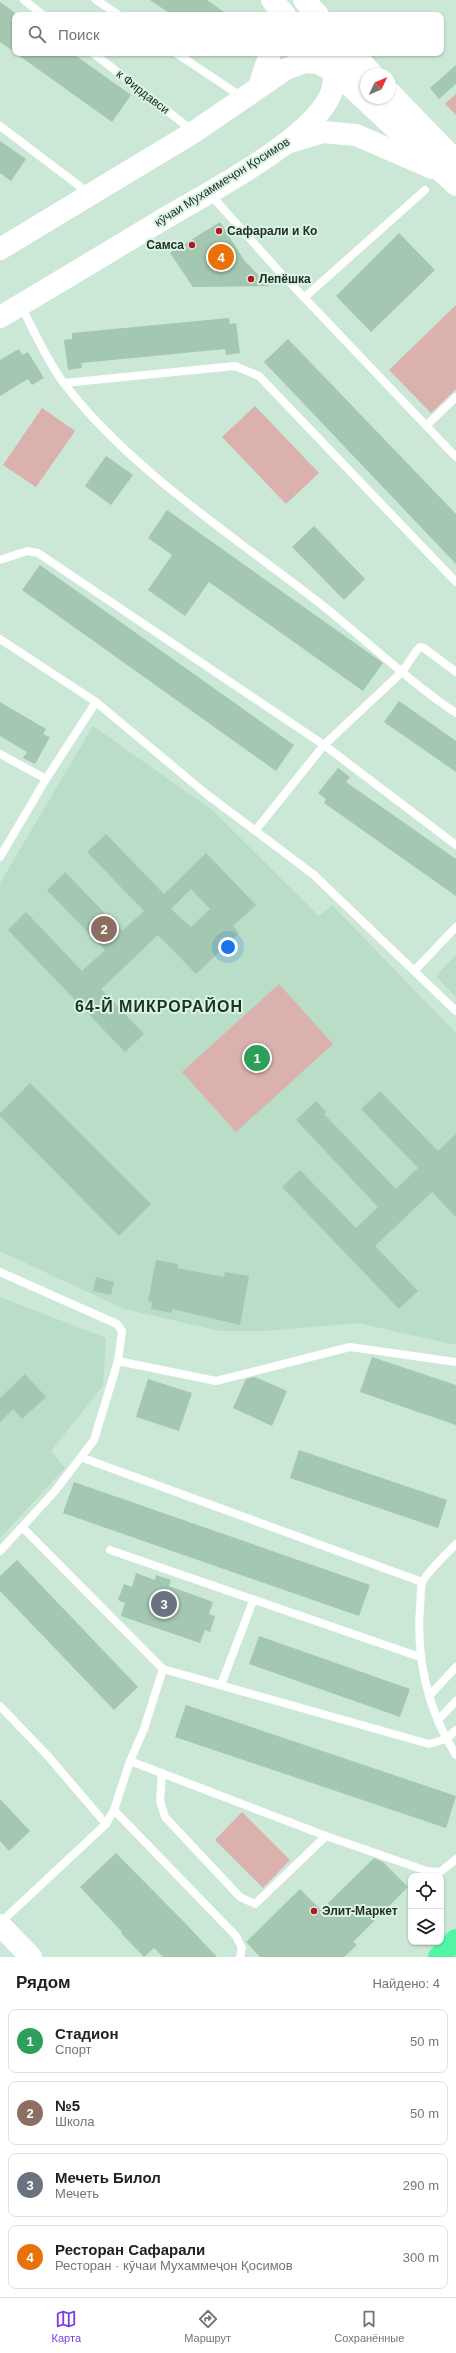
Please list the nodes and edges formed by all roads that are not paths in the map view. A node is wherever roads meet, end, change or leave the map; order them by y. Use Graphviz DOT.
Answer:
graph roads {
  1 [pos="24,0"];
  2 [pos="96,0"];
  3 [pos="263,0"];
  4 [pos="272,0"];
  5 [pos="304,0"];
  6 [pos="40,12"];
  7 [pos="114,12"];
  8 [pos="266,12"];
  9 [pos="282,12"];
  10 [pos="315,12"];
  11 [pos="97,56"];
  12 [pos="182,56"];
  13 [pos="269,56"];
  14 [pos="323,56"];
  15 [pos="355,56"];
  16 [pos="334,62"];
  17 [pos="366,68"];
  18 [pos="360,74"];
  19 [pos="251,92"];
  20 [pos="396,101"];
  21 [pos="0,126"];
  22 [pos="194,132"];
  23 [pos="287,143"];
  24 [pos="452,173"];
  25 [pos="425,190"];
  26 [pos="208,193"];
  27 [pos="91,194"];
  28 [pos="0,249"];
  29 [pos="305,297"];
  30 [pos="20,305"];
  31 [pos="0,317"];
  32 [pos="64,383"];
  33 [pos="456,397"];
  34 [pos="427,425"];
  35 [pos="456,457"];
  36 [pos="0,560"];
  37 [pos="456,582"];
  38 [pos="0,639"];
  39 [pos="402,672"];
  40 [pos="456,672"];
  41 [pos="96,702"];
  42 [pos="456,713"];
  43 [pos="324,745"];
  44 [pos="0,754"];
  45 [pos="46,779"];
  46 [pos="255,831"];
  47 [pos="456,845"];
  48 [pos="0,857"];
  49 [pos="456,927"];
  50 [pos="415,970"];
  51 [pos="456,1011"];
  52 [pos="0,1272"];
  53 [pos="118,1361"];
  54 [pos="456,1362"];
  55 [pos="84,1458"];
  56 [pos="22,1527"];
  57 [pos="456,1544"];
  58 [pos="110,1550"];
  59 [pos="0,1551"];
  60 [pos="422,1582"];
  61 [pos="253,1601"];
  62 [pos="420,1658"];
  63 [pos="456,1668"];
  64 [pos="163,1669"];
  65 [pos="221,1685"];
  66 [pos="429,1696"];
  67 [pos="456,1701"];
  68 [pos="0,1706"];
  69 [pos="438,1720"];
  70 [pos="456,1730"];
  71 [pos="446,1739"];
  72 [pos="456,1755"];
  73 [pos="130,1760"];
  74 [pos="162,1773"];
  75 [pos="114,1810"];
  76 [pos="106,1824"];
  77 [pos="326,1836"];
  78 [pos="456,1859"];
  79 [pos="0,1924"];
  80 [pos="456,1940"];
  81 [pos="31,1957"];
  82 [pos="240,1957"];
  83 [pos="439,1957"];
  1 -- 6 [label="lane"];
  2 -- 7 [label="lane"];
  3 -- 8 [label="street"];
  4 -- 9 [label="street"];
  5 -- 10 [label="street"];
  11 -- 22 [label="lane, к Фирдавси"];
  12 -- 19 [label="lane"];
  13 -- 19 [label="street"];
  14 -- 16 [label="street"];
  15 -- 17 [label="street"];
  16 -- 18 [label="street"];
  16 -- 19 [label="street"];
  16 -- 23 [label="street, кӯчаи Мухаммеҷон Қосимов"];
  16 -- 24 [label="street"];
  19 -- 22 [label="street"];
  20 -- 24 [label="street"];
  21 -- 27 [label="lane"];
  22 -- 27 [label="street"];
  23 -- 24 [label="street"];
  23 -- 26 [label="street, кӯчаи Мухаммеҷон Қосимов"];
  25 -- 29 [label="lane"];
  26 -- 29 [label="lane"];
  26 -- 30 [label="street, кӯчаи Мухаммеҷон Қосимов"];
  27 -- 28 [label="street"];
  29 -- 34 [label="lane"];
  30 -- 31 [label="street, кӯчаи Мухаммеҷон Қосимов"];
  30 -- 32 [label="lane"];
  32 -- 37 [label="lane"];
  32 -- 39 [label="lane"];
  33 -- 34 [label="lane"];
  34 -- 35 [label="lane"];
  36 -- 43 [label="lane"];
  38 -- 41 [label="lane"];
  39 -- 40 [label="lane"];
  39 -- 42 [label="lane"];
  39 -- 43 [label="lane"];
  41 -- 45 [label="lane"];
  41 -- 46 [label="lane"];
  43 -- 46 [label="lane"];
  43 -- 47 [label="lane"];
  44 -- 45 [label="lane"];
  45 -- 48 [label="lane"];
  46 -- 50 [label="lane"];
  49 -- 50 [label="lane"];
  50 -- 51 [label="lane"];
  52 -- 53 [label="lane"];
  53 -- 54 [label="lane"];
  53 -- 56 [label="lane"];
  55 -- 60 [label="lane"];
  56 -- 59 [label="lane"];
  56 -- 64 [label="lane"];
  57 -- 60 [label="lane"];
  58 -- 61 [label="lane"];
  60 -- 62 [label="lane"];
  61 -- 62 [label="lane"];
  61 -- 65 [label="lane"];
  62 -- 66 [label="lane"];
  63 -- 66 [label="lane"];
  64 -- 65 [label="lane"];
  64 -- 73 [label="lane"];
  65 -- 71 [label="lane"];
  66 -- 69 [label="lane"];
  67 -- 69 [label="lane"];
  68 -- 76 [label="lane"];
  69 -- 71 [label="lane"];
  70 -- 71 [label="lane"];
  71 -- 72 [label="lane"];
  73 -- 74 [label="lane"];
  73 -- 75 [label="lane"];
  74 -- 77 [label="lane"];
  74 -- 77 [label="lane"];
  75 -- 76 [label="lane"];
  75 -- 82 [label="lane"];
  76 -- 79 [label="lane"];
  77 -- 78 [label="lane"];
  79 -- 81 [label="street"];
  80 -- 83 [label="highway"];
}
